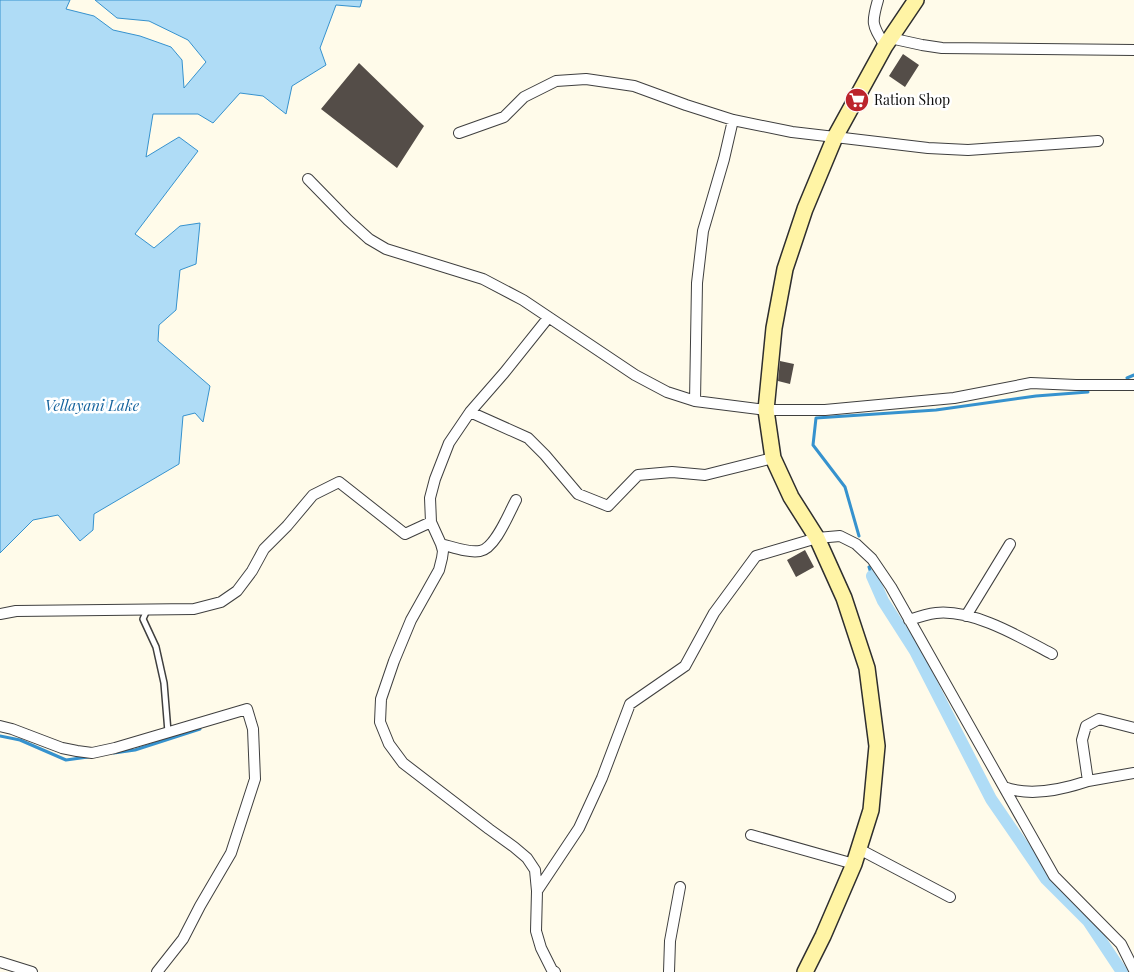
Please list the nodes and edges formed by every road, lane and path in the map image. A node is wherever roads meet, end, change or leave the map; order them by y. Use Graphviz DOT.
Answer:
graph roads {
  1 [pos="878,0"];
  2 [pos="916,0"];
  3 [pos="887,42"];
  4 [pos="1134,50"];
  5 [pos="733,120"];
  6 [pos="459,133"];
  7 [pos="835,137"];
  8 [pos="1098,141"];
  9 [pos="308,179"];
  10 [pos="548,318"];
  11 [pos="1134,384"];
  12 [pos="695,401"];
  13 [pos="766,410"];
  14 [pos="470,412"];
  15 [pos="773,458"];
  16 [pos="516,500"];
  17 [pos="431,522"];
  18 [pos="817,538"];
  19 [pos="441,544"];
  20 [pos="1010,544"];
  21 [pos="147,610"];
  22 [pos="0,614"];
  23 [pos="966,616"];
  24 [pos="909,620"];
  25 [pos="1052,654"];
  26 [pos="0,726"];
  27 [pos="1134,728"];
  28 [pos="168,732"];
  29 [pos="1134,773"];
  30 [pos="1088,781"];
  31 [pos="1004,787"];
  32 [pos="751,835"];
  33 [pos="859,849"];
  34 [pos="854,864"];
  35 [pos="680,887"];
  36 [pos="537,891"];
  37 [pos="950,898"];
  38 [pos="0,962"];
  39 [pos="1134,970"];
  40 [pos="32,972"];
  41 [pos="157,972"];
  42 [pos="555,972"];
  43 [pos="669,972"];
  44 [pos="805,972"];
  1 -- 3 [label="street"];
  2 -- 3 [label="street"];
  3 -- 4 [label="street"];
  3 -- 7 [label="street"];
  5 -- 6 [label="street"];
  5 -- 7 [label="street"];
  5 -- 12 [label="street"];
  7 -- 8 [label="street"];
  7 -- 13 [label="street"];
  9 -- 10 [label="street"];
  10 -- 12 [label="street"];
  10 -- 14 [label="street"];
  11 -- 13 [label="street"];
  12 -- 13 [label="street"];
  13 -- 15 [label="street"];
  14 -- 15 [label="street"];
  14 -- 17 [label="street"];
  15 -- 18 [label="street"];
  16 -- 19 [label="street"];
  17 -- 19 [label="street"];
  17 -- 21 [label="street"];
  18 -- 24 [label="street"];
  18 -- 33 [label="street"];
  18 -- 36 [label="street"];
  19 -- 36 [label="street"];
  20 -- 23 [label="street"];
  21 -- 22 [label="street"];
  21 -- 28 [label="lane"];
  23 -- 24 [label="street"];
  23 -- 25 [label="street"];
  24 -- 31 [label="street"];
  26 -- 28 [label="street"];
  27 -- 30 [label="street"];
  28 -- 41 [label="street"];
  29 -- 30 [label="street"];
  30 -- 31 [label="street"];
  31 -- 39 [label="street"];
  32 -- 34 [label="street"];
  33 -- 34 [label="street"];
  33 -- 37 [label="street"];
  34 -- 44 [label="street"];
  35 -- 43 [label="street"];
  36 -- 42 [label="street"];
  38 -- 40 [label="street"];
}
